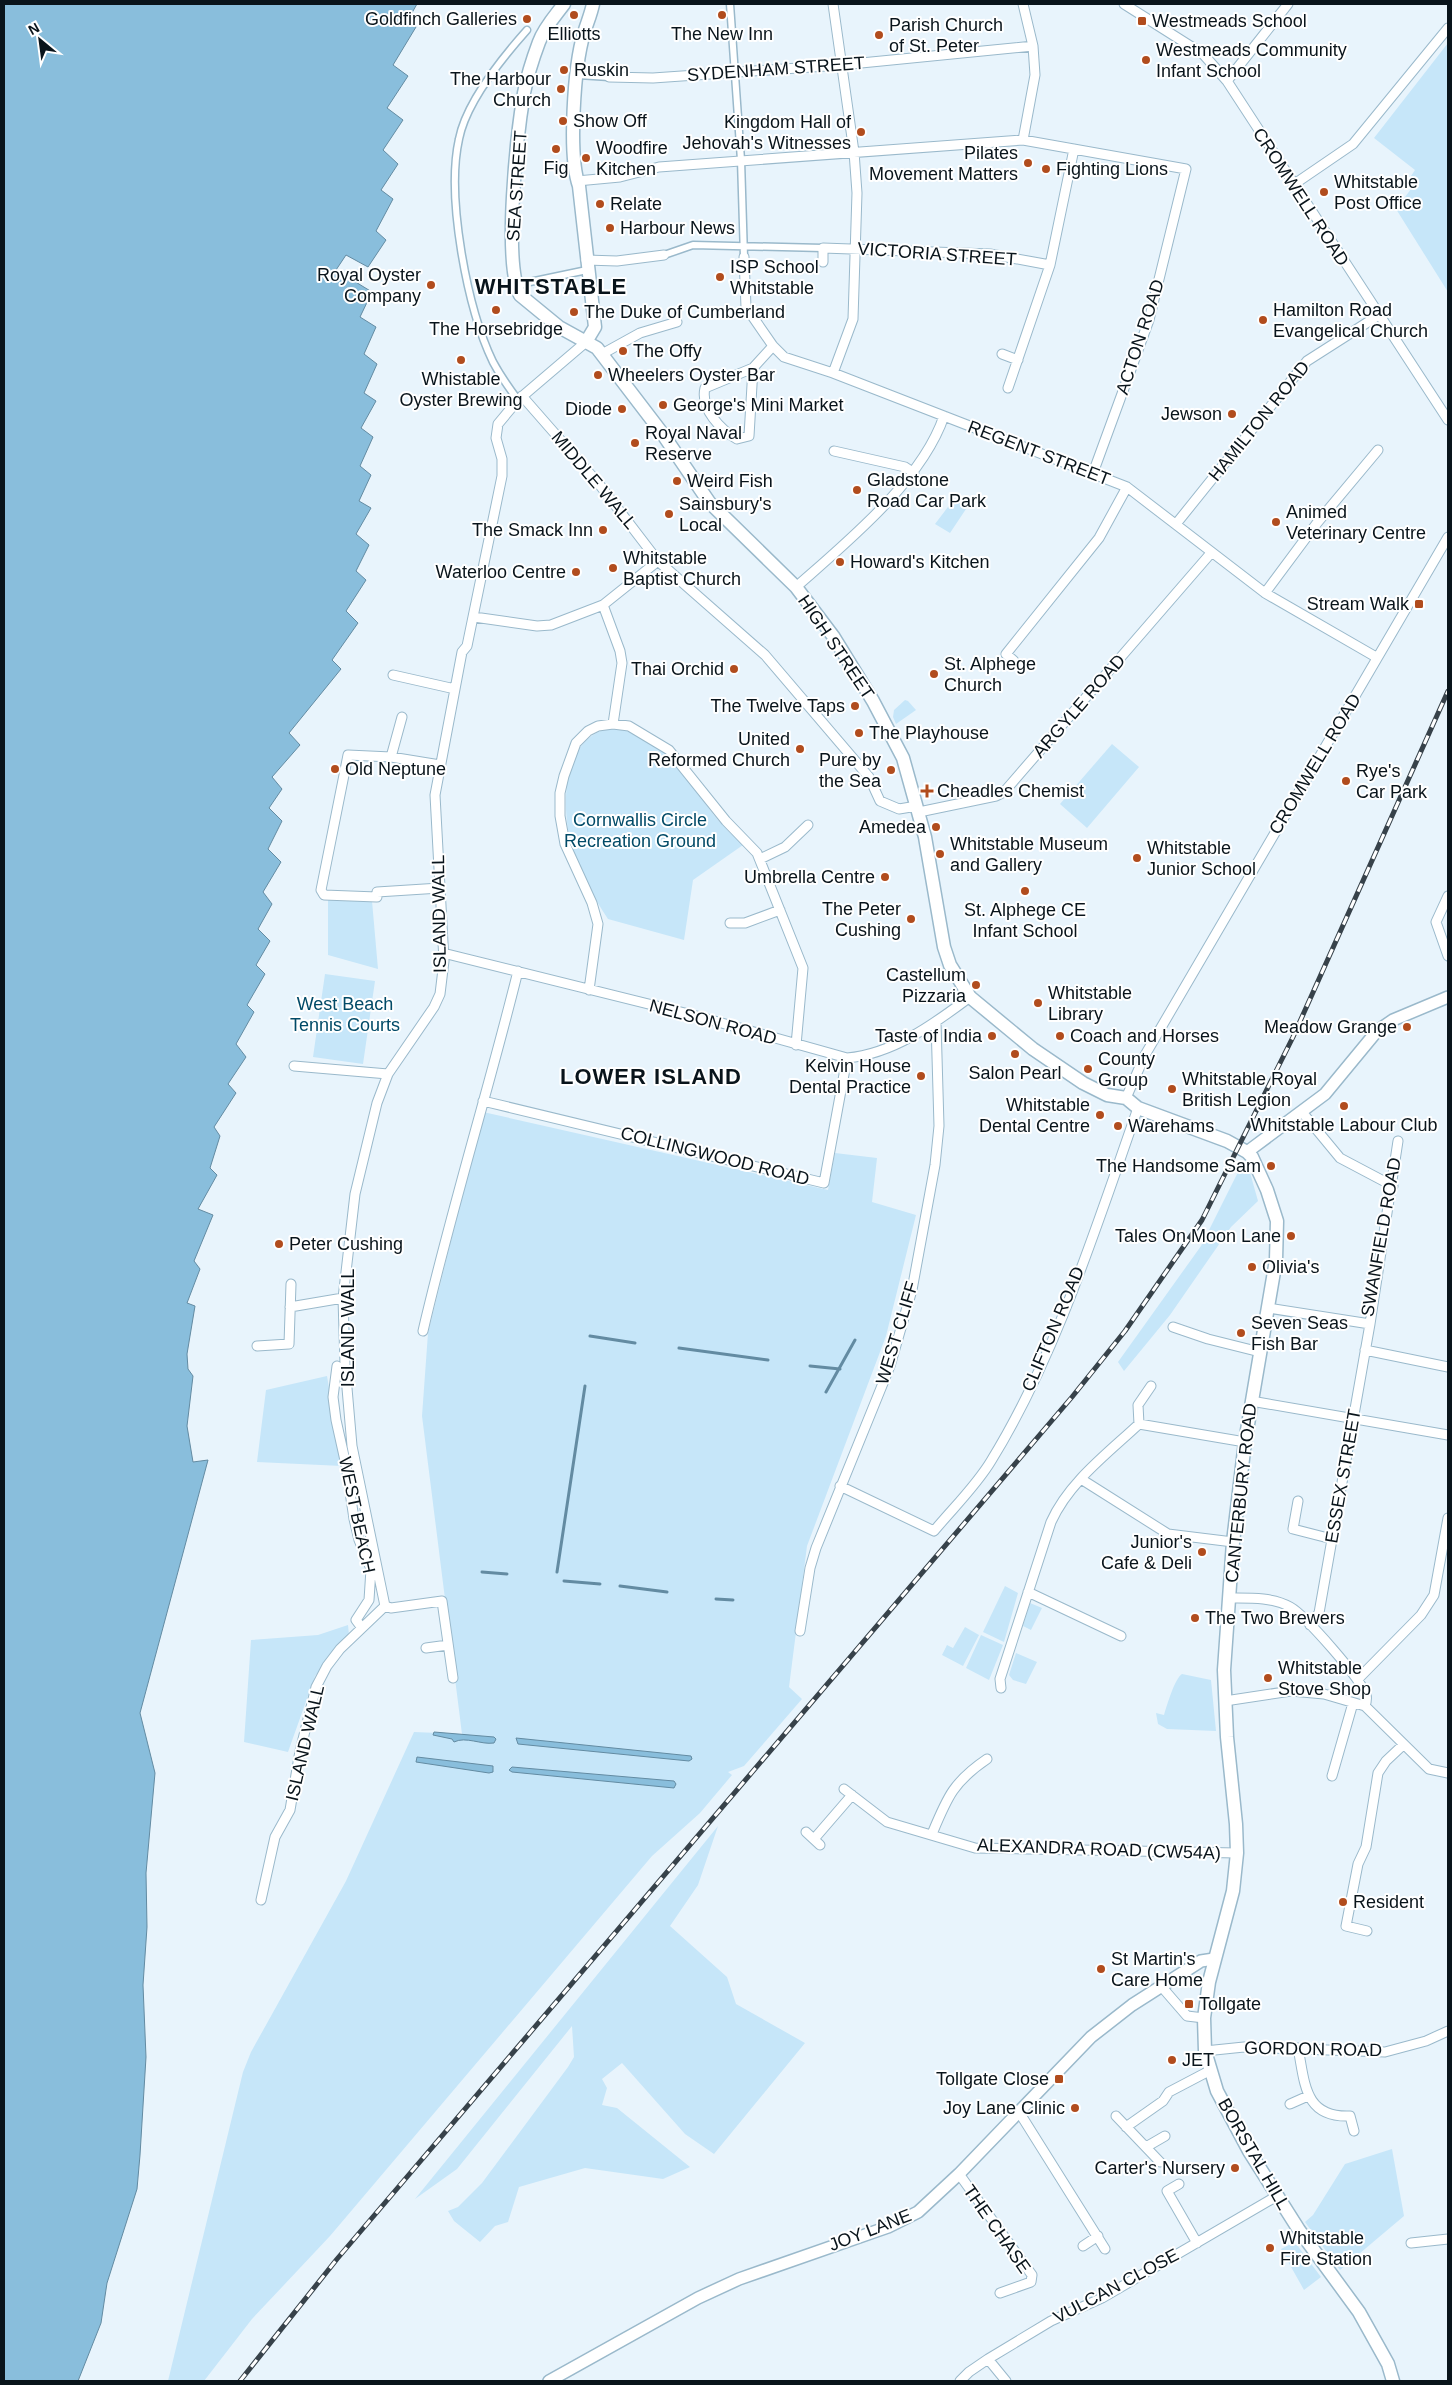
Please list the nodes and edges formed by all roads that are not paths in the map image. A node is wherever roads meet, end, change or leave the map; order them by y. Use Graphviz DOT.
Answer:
graph roads {
  1 [pos="564,4"];
  2 [pos="593,4"];
  3 [pos="730,4"];
  4 [pos="833,4"];
  5 [pos="1023,4"];
  6 [pos="1124,4"];
  7 [pos="1288,4"];
  8 [pos="1448,28"];
  9 [pos="527,30"];
  10 [pos="1033,46"];
  11 [pos="841,65"];
  12 [pos="736,72"];
  13 [pos="578,75"];
  14 [pos="609,77"];
  15 [pos="1227,81"];
  16 [pos="1023,140"];
  17 [pos="1074,149"];
  18 [pos="854,152"];
  19 [pos="741,160"];
  20 [pos="577,181"];
  21 [pos="1293,185"];
  22 [pos="744,245"];
  23 [pos="823,248"];
  24 [pos="856,248"];
  25 [pos="664,255"];
  26 [pos="744,257"];
  27 [pos="823,262"];
  28 [pos="587,265"];
  29 [pos="1050,265"];
  30 [pos="517,288"];
  31 [pos="1379,315"];
  32 [pos="677,322"];
  33 [pos="586,342"];
  34 [pos="773,346"];
  35 [pos="602,354"];
  36 [pos="1002,354"];
  37 [pos="1018,360"];
  38 [pos="753,368"];
  39 [pos="833,373"];
  40 [pos="1008,388"];
  41 [pos="520,398"];
  42 [pos="944,416"];
  43 [pos="1448,420"];
  44 [pos="1378,450"];
  45 [pos="834,451"];
  46 [pos="914,473"];
  47 [pos="1093,473"];
  48 [pos="1127,487"];
  49 [pos="1176,524"];
  50 [pos="1448,537"];
  51 [pos="1211,553"];
  52 [pos="658,560"];
  53 [pos="796,587"];
  54 [pos="1265,593"];
  55 [pos="603,604"];
  56 [pos="474,617"];
  57 [pos="1376,657"];
  58 [pos="1014,661"];
  59 [pos="393,675"];
  60 [pos="455,689"];
  61 [pos="402,717"];
  62 [pos="613,724"];
  63 [pos="391,757"];
  64 [pos="440,765"];
  65 [pos="918,809"];
  66 [pos="808,825"];
  67 [pos="760,859"];
  68 [pos="440,888"];
  69 [pos="1448,896"];
  70 [pos="780,910"];
  71 [pos="730,923"];
  72 [pos="443,953"];
  73 [pos="1448,956"];
  74 [pos="518,971"];
  75 [pos="589,990"];
  76 [pos="1448,997"];
  77 [pos="970,998"];
  78 [pos="936,1022"];
  79 [pos="796,1045"];
  80 [pos="848,1058"];
  81 [pos="294,1066"];
  82 [pos="388,1074"];
  83 [pos="1126,1098"];
  84 [pos="483,1101"];
  85 [pos="1138,1108"];
  86 [pos="1302,1112"];
  87 [pos="1398,1141"];
  88 [pos="1247,1152"];
  89 [pos="1392,1186"];
  90 [pos="291,1284"];
  91 [pos="344,1298"];
  92 [pos="290,1307"];
  93 [pos="1268,1308"];
  94 [pos="1370,1324"];
  95 [pos="1173,1327"];
  96 [pos="422,1330"];
  97 [pos="257,1346"];
  98 [pos="1365,1350"];
  99 [pos="1260,1352"];
  100 [pos="337,1366"];
  101 [pos="1448,1367"];
  102 [pos="1151,1386"];
  103 [pos="1251,1401"];
  104 [pos="1353,1420"];
  105 [pos="1139,1424"];
  106 [pos="1448,1435"];
  107 [pos="1245,1442"];
  108 [pos="1081,1479"];
  109 [pos="840,1486"];
  110 [pos="1298,1501"];
  111 [pos="1448,1518"];
  112 [pos="1332,1539"];
  113 [pos="1233,1542"];
  114 [pos="1028,1592"];
  115 [pos="1230,1598"];
  116 [pos="385,1606"];
  117 [pos="1310,1625"];
  118 [pos="362,1628"];
  119 [pos="800,1631"];
  120 [pos="1121,1636"];
  121 [pos="448,1645"];
  122 [pos="426,1648"];
  123 [pos="453,1678"];
  124 [pos="1358,1679"];
  125 [pos="1001,1688"];
  126 [pos="1225,1701"];
  127 [pos="1353,1703"];
  128 [pos="1365,1706"];
  129 [pos="1403,1745"];
  130 [pos="987,1759"];
  131 [pos="1448,1773"];
  132 [pos="1332,1776"];
  133 [pos="844,1789"];
  134 [pos="852,1796"];
  135 [pos="806,1832"];
  136 [pos="932,1834"];
  137 [pos="1237,1853"];
  138 [pos="261,1900"];
  139 [pos="1367,1931"];
  140 [pos="1214,1959"];
  141 [pos="1161,1986"];
  142 [pos="1204,2018"];
  143 [pos="1448,2031"];
  144 [pos="1298,2048"];
  145 [pos="1204,2051"];
  146 [pos="1210,2072"];
  147 [pos="1308,2096"];
  148 [pos="1290,2104"];
  149 [pos="1020,2112"];
  150 [pos="1116,2116"];
  151 [pos="1126,2127"];
  152 [pos="1354,2131"];
  153 [pos="1165,2136"];
  154 [pos="1146,2147"];
  155 [pos="1160,2162"];
  156 [pos="959,2174"];
  157 [pos="1179,2184"];
  158 [pos="1277,2196"];
  159 [pos="1098,2236"];
  160 [pos="1448,2239"];
  161 [pos="1197,2243"];
  162 [pos="1411,2243"];
  163 [pos="1083,2246"];
  164 [pos="1105,2249"];
  165 [pos="1000,2293"];
  166 [pos="988,2359"];
  167 [pos="549,2381"];
  168 [pos="960,2381"];
  169 [pos="1006,2381"];
  170 [pos="1393,2381"];
  1 -- 30 [label="main road, SEA STREET"];
  2 -- 13 [label="main road"];
  3 -- 12 [label="street, REGENT STREET"];
  4 -- 11 [label="street"];
  5 -- 10 [label="street"];
  6 -- 15 [label="street, CROMWELL ROAD"];
  7 -- 15 [label="street"];
  8 -- 21 [label="street"];
  9 -- 41 [label="street"];
  10 -- 11 [label="street, SYDENHAM STREET"];
  10 -- 16 [label="street"];
  11 -- 12 [label="street, SYDENHAM STREET"];
  11 -- 18 [label="street"];
  12 -- 14 [label="street, SYDENHAM STREET"];
  12 -- 19 [label="street, REGENT STREET"];
  13 -- 14 [label="street, SYDENHAM STREET"];
  13 -- 20 [label="main road"];
  15 -- 21 [label="street, CROMWELL ROAD"];
  16 -- 17 [label="street"];
  16 -- 18 [label="street"];
  17 -- 29 [label="street"];
  17 -- 47 [label="street, ACTON ROAD"];
  18 -- 19 [label="street"];
  18 -- 24 [label="street"];
  19 -- 20 [label="street"];
  19 -- 22 [label="street, REGENT STREET"];
  20 -- 28 [label="main road"];
  21 -- 31 [label="street, CROMWELL ROAD"];
  22 -- 23 [label="street, VICTORIA STREET"];
  22 -- 25 [label="street, VICTORIA STREET"];
  22 -- 26 [label="street, REGENT STREET"];
  23 -- 24 [label="street, VICTORIA STREET"];
  23 -- 27 [label="street"];
  24 -- 29 [label="street, VICTORIA STREET"];
  24 -- 39 [label="street"];
  25 -- 28 [label="street, VICTORIA STREET"];
  26 -- 34 [label="street, REGENT STREET"];
  28 -- 30 [label="street"];
  28 -- 33 [label="main road"];
  29 -- 37 [label="street"];
  30 -- 33 [label="main road, HIGH STREET"];
  31 -- 43 [label="street, CROMWELL ROAD"];
  31 -- 49 [label="street, HAMILTON ROAD"];
  32 -- 35 [label="street"];
  33 -- 35 [label="main road, HIGH STREET"];
  33 -- 41 [label="street, ISLAND WALL"];
  34 -- 38 [label="street"];
  34 -- 39 [label="street, REGENT STREET"];
  35 -- 53 [label="main road, HIGH STREET"];
  36 -- 37 [label="street"];
  37 -- 40 [label="street"];
  38 -- 38 [label="street"];
  39 -- 42 [label="street, REGENT STREET"];
  41 -- 52 [label="street, MIDDLE WALL"];
  41 -- 56 [label="street, ISLAND WALL"];
  42 -- 46 [label="street"];
  42 -- 47 [label="street, REGENT STREET"];
  44 -- 54 [label="street"];
  45 -- 46 [label="street"];
  46 -- 53 [label="street"];
  47 -- 48 [label="street, REGENT STREET"];
  48 -- 49 [label="street, REGENT STREET"];
  48 -- 58 [label="street"];
  49 -- 51 [label="street, REGENT STREET"];
  50 -- 57 [label="street, CROMWELL ROAD"];
  51 -- 54 [label="street, REGENT STREET"];
  51 -- 65 [label="street, ARGYLE ROAD"];
  52 -- 55 [label="street"];
  52 -- 65 [label="street, MIDDLE WALL"];
  53 -- 65 [label="main road, HIGH STREET"];
  54 -- 57 [label="street, REGENT STREET"];
  55 -- 56 [label="street"];
  55 -- 62 [label="street"];
  56 -- 60 [label="street, ISLAND WALL"];
  57 -- 83 [label="street, CROMWELL ROAD"];
  59 -- 60 [label="street"];
  60 -- 64 [label="street, ISLAND WALL"];
  61 -- 63 [label="street"];
  62 -- 67 [label="street"];
  62 -- 75 [label="street"];
  63 -- 64 [label="street"];
  63 -- 68 [label="street"];
  64 -- 68 [label="street, ISLAND WALL"];
  65 -- 77 [label="main road, HIGH STREET"];
  66 -- 67 [label="street"];
  67 -- 70 [label="street"];
  68 -- 72 [label="street, ISLAND WALL"];
  69 -- 73 [label="street"];
  70 -- 71 [label="street"];
  70 -- 79 [label="street"];
  72 -- 74 [label="street, NELSON ROAD"];
  72 -- 82 [label="street, ISLAND WALL"];
  74 -- 75 [label="street, NELSON ROAD"];
  74 -- 84 [label="street"];
  75 -- 79 [label="street, NELSON ROAD"];
  76 -- 86 [label="street"];
  77 -- 78 [label="street, NELSON ROAD"];
  77 -- 83 [label="main road"];
  78 -- 80 [label="street, NELSON ROAD"];
  78 -- 109 [label="street, WEST CLIFF"];
  79 -- 80 [label="street, NELSON ROAD"];
  80 -- 84 [label="street, COLLINGWOOD ROAD"];
  81 -- 82 [label="street"];
  82 -- 91 [label="street, ISLAND WALL"];
  83 -- 85 [label="main road"];
  84 -- 96 [label="street"];
  85 -- 88 [label="main road"];
  85 -- 109 [label="street, CLIFTON ROAD"];
  86 -- 88 [label="street"];
  86 -- 89 [label="street"];
  87 -- 89 [label="street, SWANFIELD ROAD"];
  88 -- 93 [label="main road, CANTERBURY ROAD"];
  89 -- 94 [label="street, SWANFIELD ROAD"];
  90 -- 92 [label="street"];
  91 -- 92 [label="street"];
  91 -- 116 [label="street, ISLAND WALL"];
  92 -- 97 [label="street"];
  93 -- 94 [label="street, SWANFIELD ROAD"];
  93 -- 99 [label="main road, CANTERBURY ROAD"];
  94 -- 98 [label="street, ESSEX STREET"];
  95 -- 99 [label="street"];
  98 -- 101 [label="street"];
  98 -- 104 [label="street, ESSEX STREET"];
  99 -- 103 [label="main road, CANTERBURY ROAD"];
  100 -- 118 [label="street, WEST BEACH"];
  102 -- 105 [label="street"];
  103 -- 104 [label="street"];
  103 -- 107 [label="main road, CANTERBURY ROAD"];
  104 -- 106 [label="street"];
  104 -- 112 [label="street, ESSEX STREET"];
  105 -- 107 [label="street"];
  105 -- 108 [label="street"];
  107 -- 113 [label="main road, CANTERBURY ROAD"];
  108 -- 113 [label="street"];
  108 -- 114 [label="street"];
  109 -- 119 [label="street, WEST CLIFF"];
  110 -- 112 [label="street"];
  111 -- 124 [label="street"];
  112 -- 117 [label="street, ESSEX STREET"];
  113 -- 115 [label="main road, CANTERBURY ROAD"];
  114 -- 120 [label="street"];
  114 -- 125 [label="street"];
  115 -- 117 [label="street"];
  115 -- 126 [label="main road, CANTERBURY ROAD"];
  116 -- 118 [label="street, ISLAND WALL"];
  116 -- 121 [label="street"];
  117 -- 124 [label="street"];
  118 -- 138 [label="street, ISLAND WALL"];
  121 -- 122 [label="street"];
  121 -- 123 [label="street"];
  124 -- 128 [label="street"];
  126 -- 127 [label="street"];
  126 -- 137 [label="main road, CANTERBURY ROAD"];
  127 -- 128 [label="street"];
  127 -- 132 [label="street"];
  128 -- 129 [label="street"];
  129 -- 131 [label="street"];
  129 -- 139 [label="street"];
  130 -- 136 [label="street"];
  133 -- 134 [label="street, ALEXANDRA ROAD (CW54A)"];
  134 -- 135 [label="street"];
  134 -- 136 [label="street, ALEXANDRA ROAD (CW54A)"];
  136 -- 137 [label="street, ALEXANDRA ROAD (CW54A)"];
  137 -- 140 [label="main road, CANTERBURY ROAD"];
  140 -- 141 [label="street, JOY LANE"];
  140 -- 142 [label="main road, CANTERBURY ROAD"];
  141 -- 142 [label="street"];
  141 -- 149 [label="street, JOY LANE"];
  142 -- 145 [label="main road, BORSTAL HILL"];
  143 -- 144 [label="street, GORDON ROAD"];
  144 -- 145 [label="street, GORDON ROAD"];
  144 -- 147 [label="street"];
  145 -- 146 [label="main road, BORSTAL HILL"];
  146 -- 151 [label="street"];
  146 -- 158 [label="main road, BORSTAL HILL"];
  147 -- 148 [label="street"];
  147 -- 152 [label="street"];
  149 -- 156 [label="street, JOY LANE"];
  149 -- 159 [label="street"];
  150 -- 151 [label="street"];
  151 -- 154 [label="street"];
  153 -- 154 [label="street"];
  154 -- 155 [label="street"];
  156 -- 165 [label="street, THE CHASE"];
  156 -- 167 [label="street, JOY LANE"];
  157 -- 161 [label="street"];
  158 -- 161 [label="street, VULCAN CLOSE"];
  158 -- 170 [label="main road, BORSTAL HILL"];
  159 -- 163 [label="street"];
  159 -- 164 [label="street"];
  160 -- 162 [label="street"];
  161 -- 166 [label="street, VULCAN CLOSE"];
  166 -- 168 [label="street, VULCAN CLOSE"];
  166 -- 169 [label="street"];
}
